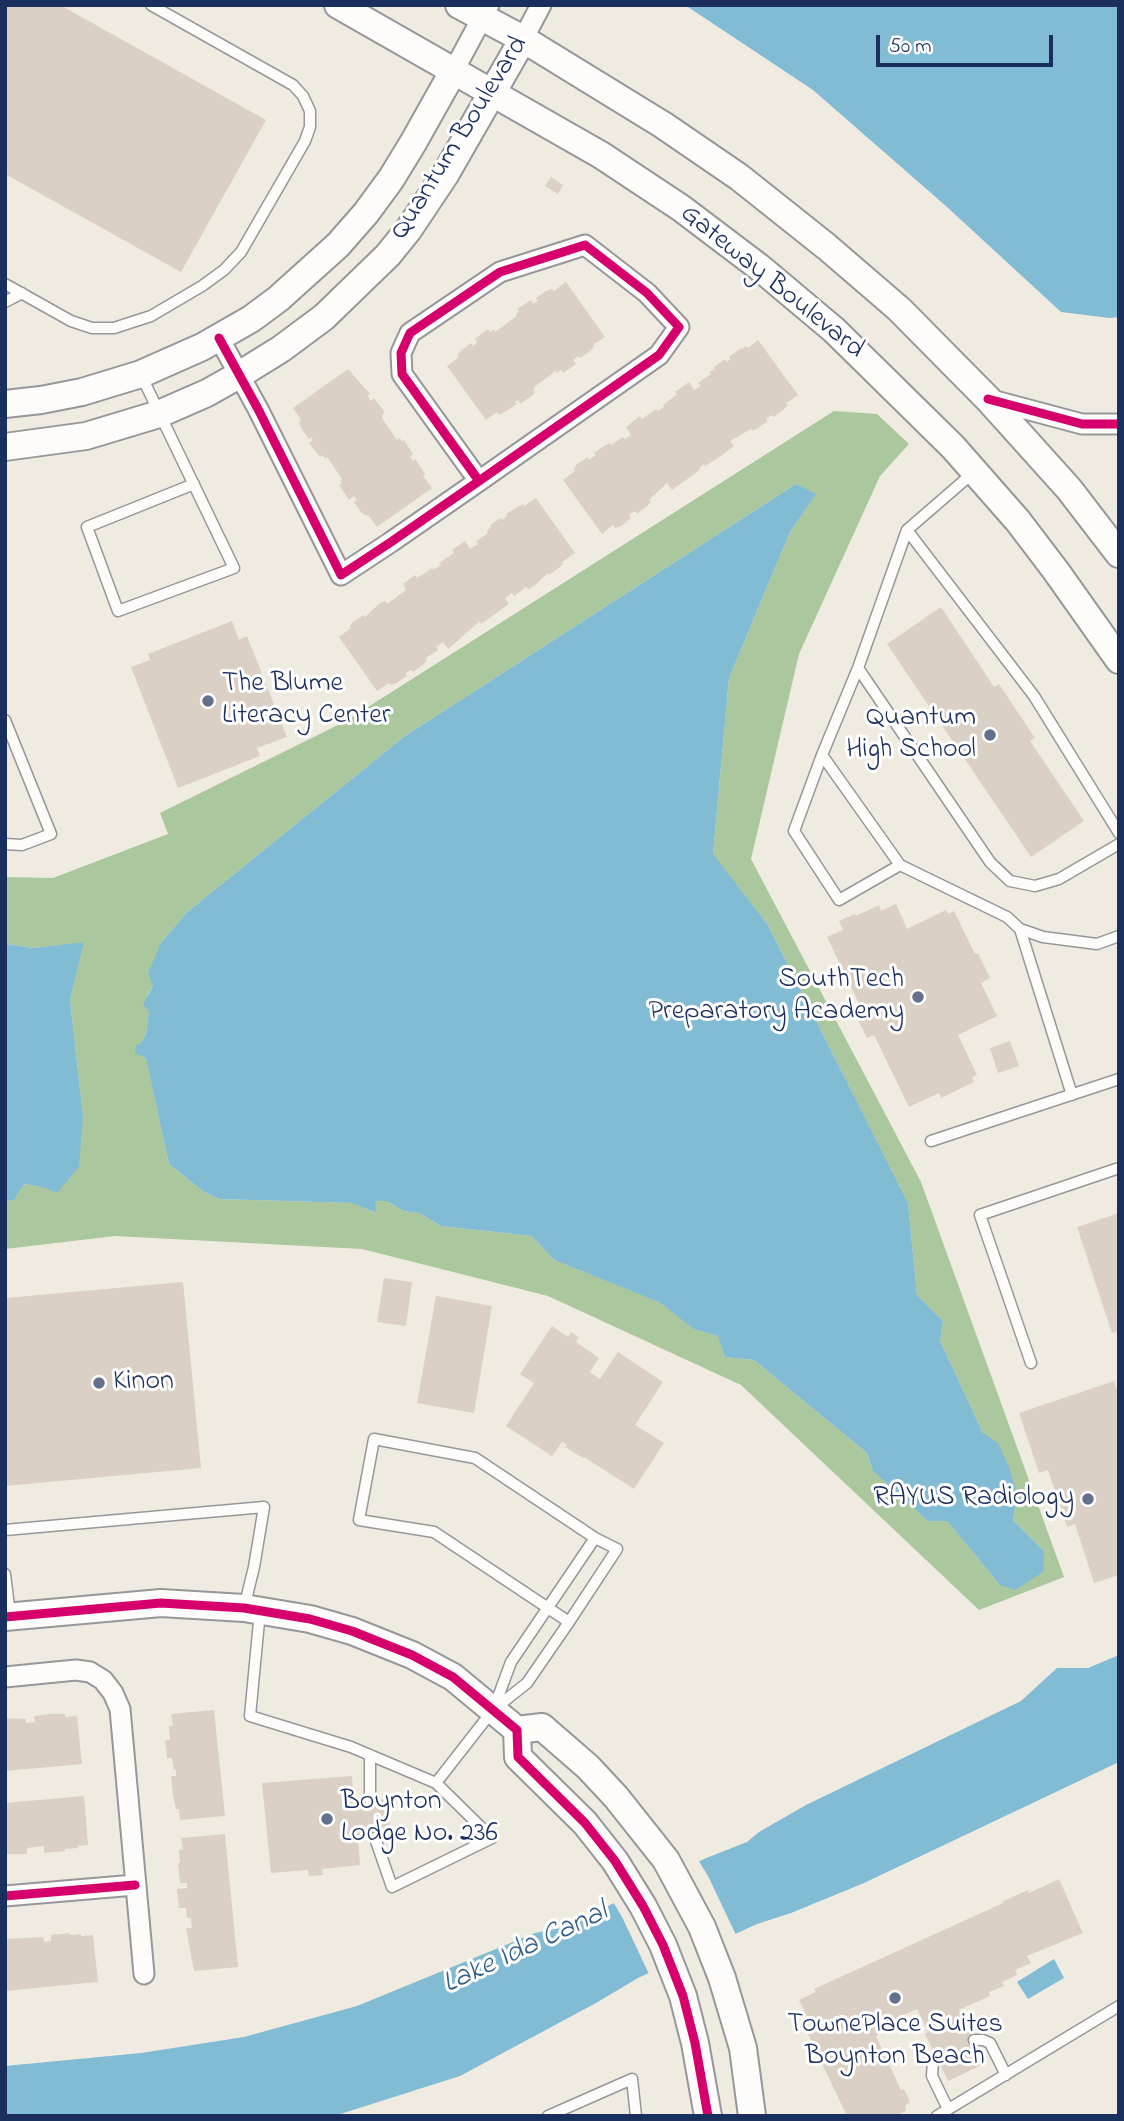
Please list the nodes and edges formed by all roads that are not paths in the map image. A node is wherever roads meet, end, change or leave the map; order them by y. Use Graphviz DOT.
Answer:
graph roads {
  1 [pos="150,5"];
  2 [pos="338,5"];
  3 [pos="541,5"];
  4 [pos="476,9"];
  5 [pos="523,38"];
  6 [pos="454,70"];
  7 [pos="492,91"];
  8 [pos="5,284"];
  9 [pos="22,293"];
  10 [pos="5,302"];
  11 [pos="219,338"];
  12 [pos="141,374"];
  13 [pos="239,376"];
  14 [pos="988,399"];
  15 [pos="5,404"];
  16 [pos="159,414"];
  17 [pos="1119,424"];
  18 [pos="5,447"];
  19 [pos="974,471"];
  20 [pos="479,481"];
  21 [pos="194,485"];
  22 [pos="908,530"];
  23 [pos="1119,554"];
  24 [pos="1119,660"];
  25 [pos="858,668"];
  26 [pos="5,720"];
  27 [pos="822,755"];
  28 [pos="1119,833"];
  29 [pos="5,844"];
  30 [pos="1119,844"];
  31 [pos="900,865"];
  32 [pos="1020,929"];
  33 [pos="1119,936"];
  34 [pos="1119,1079"];
  35 [pos="1072,1095"];
  36 [pos="932,1141"];
  37 [pos="1119,1168"];
  38 [pos="1031,1363"];
  39 [pos="5,1530"];
  40 [pos="595,1538"];
  41 [pos="5,1574"];
  42 [pos="547,1608"];
  43 [pos="252,1609"];
  44 [pos="8,1617"];
  45 [pos="569,1622"];
  46 [pos="5,1677"];
  47 [pos="493,1710"];
  48 [pos="517,1730"];
  49 [pos="370,1755"];
  50 [pos="436,1783"];
  51 [pos="370,1800"];
  52 [pos="375,1838"];
  53 [pos="135,1885"];
  54 [pos="5,1896"];
  55 [pos="144,1974"];
  56 [pos="1119,2006"];
  57 [pos="974,2040"];
  58 [pos="937,2055"];
  59 [pos="1006,2075"];
  60 [pos="948,2109"];
  61 [pos="548,2116"];
  62 [pos="636,2116"];
  63 [pos="708,2116"];
  64 [pos="752,2116"];
  65 [pos="937,2116"];
  1 -- 9 [label="lane"];
  2 -- 6 [label="street, Gateway Boulevard"];
  3 -- 5 [label="street, Quantum Boulevard"];
  4 -- 5 [label="street"];
  4 -- 6 [label="street, Quantum Boulevard"];
  5 -- 7 [label="street, Quantum Boulevard"];
  5 -- 14 [label="street"];
  6 -- 7 [label="street, Gateway Boulevard"];
  6 -- 11 [label="street, Quantum Boulevard"];
  7 -- 13 [label="street, Quantum Boulevard"];
  7 -- 19 [label="street, Gateway Boulevard"];
  8 -- 9 [label="lane"];
  9 -- 10 [label="lane"];
  11 -- 12 [label="street, Quantum Boulevard"];
  11 -- 13 [label="street"];
  12 -- 15 [label="street, Quantum Boulevard"];
  12 -- 16 [label="lane"];
  13 -- 16 [label="street, Quantum Boulevard"];
  13 -- 20 [label="street"];
  14 -- 17 [label="street"];
  14 -- 23 [label="street"];
  16 -- 18 [label="street, Quantum Boulevard"];
  16 -- 21 [label="lane"];
  19 -- 22 [label="lane"];
  19 -- 24 [label="street, Gateway Boulevard"];
  20 -- 20 [label="street"];
  21 -- 21 [label="lane"];
  22 -- 25 [label="lane"];
  22 -- 28 [label="lane"];
  25 -- 27 [label="lane"];
  25 -- 30 [label="lane"];
  26 -- 29 [label="lane"];
  27 -- 31 [label="lane"];
  27 -- 31 [label="lane"];
  31 -- 32 [label="lane"];
  32 -- 33 [label="lane"];
  32 -- 35 [label="lane"];
  34 -- 35 [label="lane"];
  35 -- 36 [label="lane"];
  37 -- 38 [label="lane"];
  39 -- 43 [label="lane"];
  40 -- 42 [label="lane"];
  40 -- 42 [label="lane"];
  40 -- 45 [label="lane"];
  41 -- 44 [label="lane"];
  42 -- 45 [label="lane"];
  42 -- 47 [label="lane"];
  43 -- 44 [label="street"];
  43 -- 47 [label="street"];
  43 -- 49 [label="lane"];
  45 -- 47 [label="lane"];
  46 -- 53 [label="street"];
  47 -- 48 [label="street"];
  47 -- 50 [label="lane"];
  48 -- 63 [label="street"];
  48 -- 64 [label="street"];
  49 -- 50 [label="lane"];
  49 -- 51 [label="lane"];
  50 -- 52 [label="lane"];
  53 -- 54 [label="street"];
  53 -- 55 [label="street"];
  56 -- 59 [label="lane"];
  57 -- 59 [label="lane"];
  58 -- 60 [label="lane"];
  59 -- 60 [label="lane"];
  60 -- 65 [label="lane"];
  61 -- 62 [label="lane"];
}
